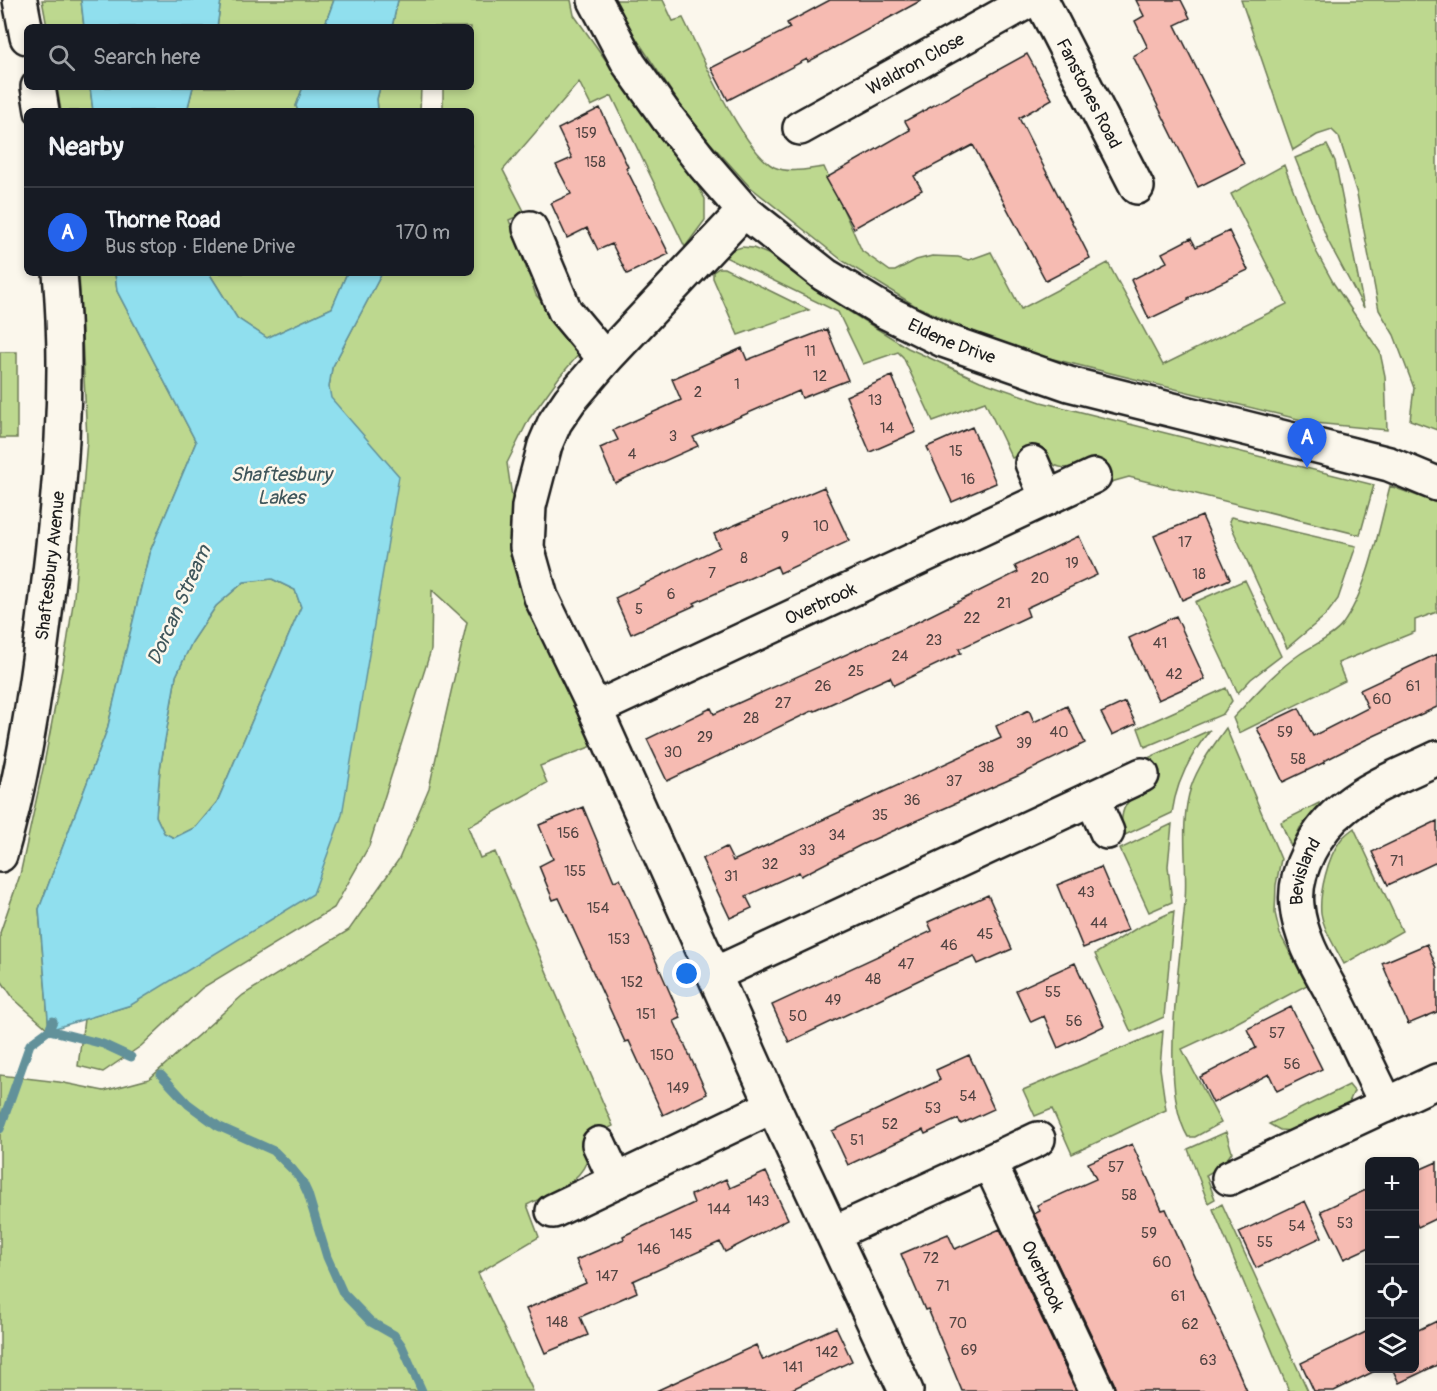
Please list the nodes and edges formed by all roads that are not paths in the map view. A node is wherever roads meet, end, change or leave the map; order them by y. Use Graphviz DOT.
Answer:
graph roads {
  1 [pos="595,0"];
  2 [pos="1030,0"];
  3 [pos="1041,0"];
  4 [pos="38,90"];
  5 [pos="42,108"];
  6 [pos="800,128"];
  7 [pos="1137,187"];
  8 [pos="744,211"];
  9 [pos="530,228"];
  10 [pos="60,276"];
  11 [pos="605,359"];
  12 [pos="1032,463"];
  13 [pos="1094,476"];
  14 [pos="1437,484"];
  15 [pos="1047,498"];
  16 [pos="595,709"];
  17 [pos="1437,758"];
  18 [pos="1142,775"];
  19 [pos="1092,798"];
  20 [pos="1107,832"];
  21 [pos="0,855"];
  22 [pos="715,974"];
  23 [pos="1437,1081"];
  24 [pos="1387,1105"];
  25 [pos="773,1106"];
  26 [pos="1038,1139"];
  27 [pos="599,1144"];
  28 [pos="988,1162"];
  29 [pos="1229,1178"];
  30 [pos="616,1181"];
  31 [pos="554,1211"];
  32 [pos="834,1233"];
  33 [pos="906,1391"];
  34 [pos="1097,1391"];
  1 -- 8 [label="street, Eldene Drive"];
  2 -- 6 [label="street, Waldron Close"];
  3 -- 7 [label="street, Fanstones Road"];
  4 -- 5 [label="street"];
  8 -- 11 [label="street"];
  8 -- 14 [label="street, Eldene Drive"];
  9 -- 11 [label="street"];
  10 -- 21 [label="street, Shaftesbury Avenue"];
  11 -- 16 [label="street"];
  12 -- 15 [label="street"];
  13 -- 15 [label="street, Overbrook"];
  15 -- 16 [label="street, Overbrook"];
  16 -- 22 [label="street"];
  17 -- 24 [label="street, Bevisland"];
  18 -- 19 [label="street"];
  19 -- 20 [label="street"];
  19 -- 22 [label="street"];
  22 -- 25 [label="street"];
  23 -- 24 [label="street"];
  24 -- 29 [label="street"];
  25 -- 30 [label="street"];
  25 -- 32 [label="street"];
  26 -- 28 [label="street"];
  27 -- 30 [label="street"];
  28 -- 32 [label="street"];
  28 -- 34 [label="street, Overbrook"];
  30 -- 31 [label="street"];
  32 -- 33 [label="street"];
}
